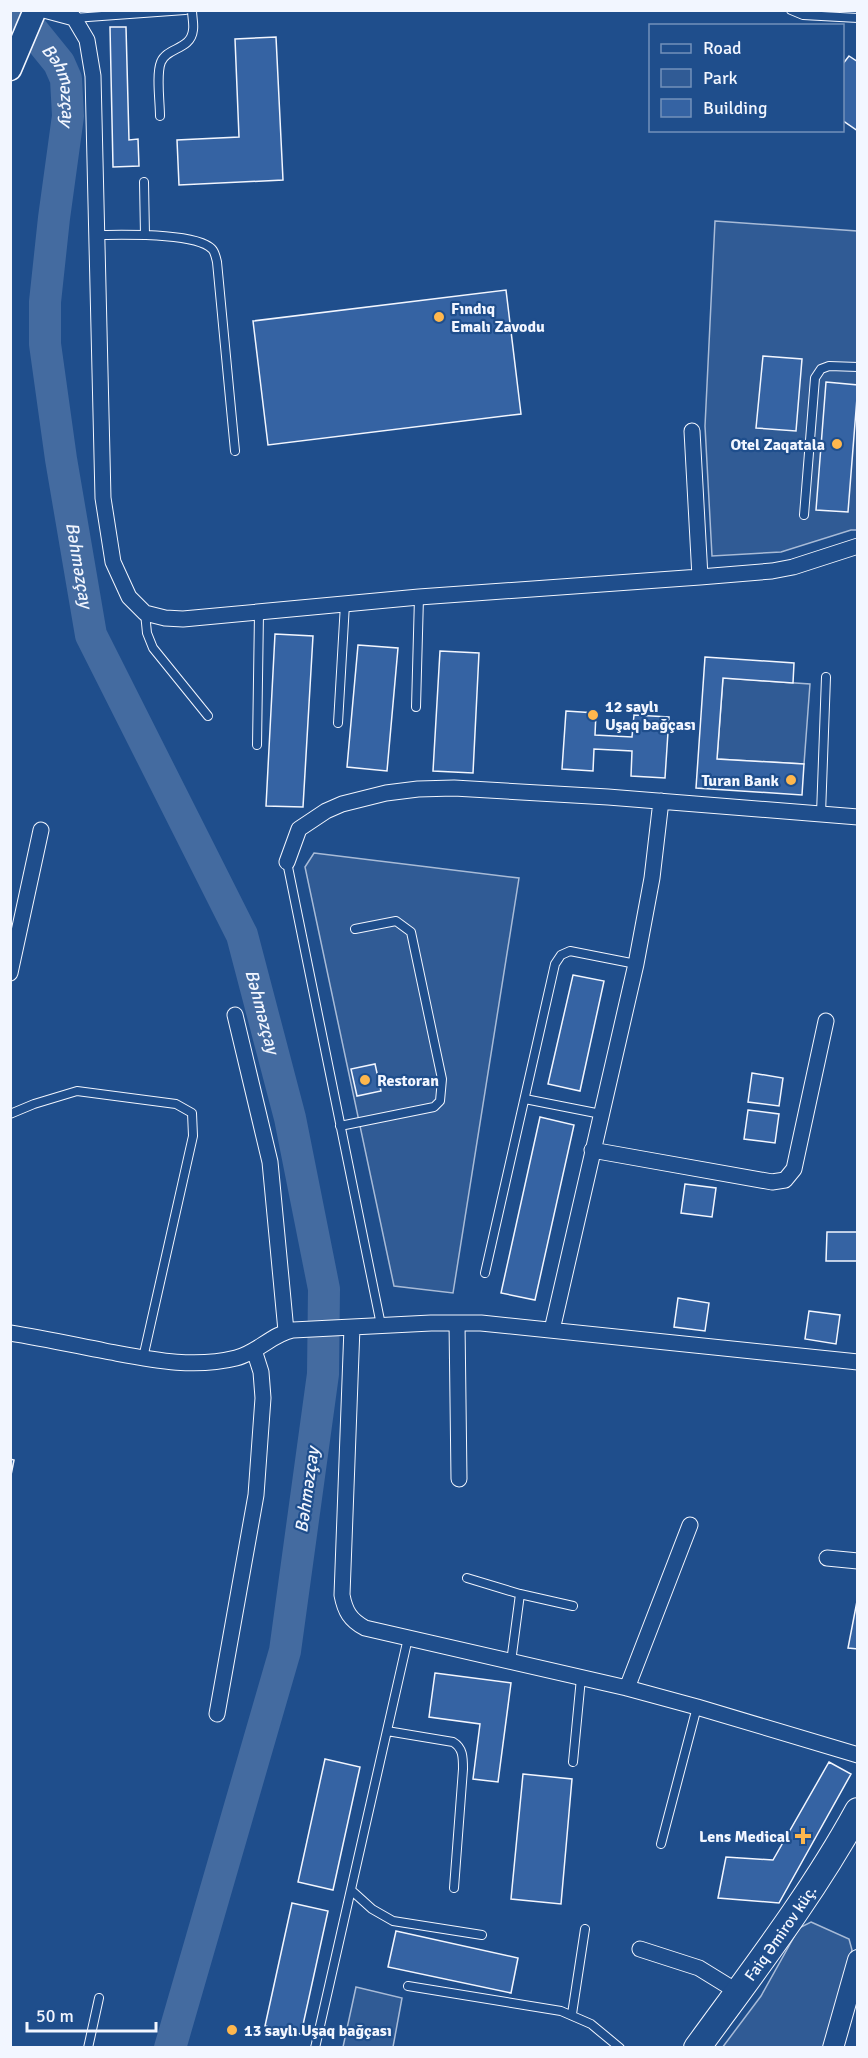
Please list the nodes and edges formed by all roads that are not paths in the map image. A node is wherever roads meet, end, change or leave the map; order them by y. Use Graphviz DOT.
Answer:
graph roads {
  1 [pos="35,10"];
  2 [pos="44,10"];
  3 [pos="184,10"];
  4 [pos="192,10"];
  5 [pos="790,10"];
  6 [pos="174,11"];
  7 [pos="74,18"];
  8 [pos="858,18"];
  9 [pos="13,55"];
  10 [pos="160,116"];
  11 [pos="144,182"];
  12 [pos="145,235"];
  13 [pos="97,236"];
  14 [pos="858,367"];
  15 [pos="692,431"];
  16 [pos="236,451"];
  17 [pos="804,515"];
  18 [pos="858,546"];
  19 [pos="700,578"];
  20 [pos="419,597"];
  21 [pos="345,603"];
  22 [pos="259,613"];
  23 [pos="145,614"];
  24 [pos="826,677"];
  25 [pos="416,707"];
  26 [pos="208,716"];
  27 [pos="338,723"];
  28 [pos="257,745"];
  29 [pos="661,801"];
  30 [pos="821,814"];
  31 [pos="858,817"];
  32 [pos="41,830"];
  33 [pos="287,862"];
  34 [pos="356,929"];
  35 [pos="636,964"];
  36 [pos="10,973"];
  37 [pos="235,1015"];
  38 [pos="826,1021"];
  39 [pos="525,1099"];
  40 [pos="10,1114"];
  41 [pos="601,1114"];
  42 [pos="340,1126"];
  43 [pos="592,1150"];
  44 [pos="485,1274"];
  45 [pos="457,1323"];
  46 [pos="381,1325"];
  47 [pos="347,1327"];
  48 [pos="552,1330"];
  49 [pos="289,1331"];
  50 [pos="10,1333"];
  51 [pos="254,1350"];
  52 [pos="143,1358"];
  53 [pos="858,1362"];
  54 [pos="459,1479"];
  55 [pos="690,1525"];
  56 [pos="828,1558"];
  57 [pos="858,1561"];
  58 [pos="467,1578"];
  59 [pos="520,1594"];
  60 [pos="573,1606"];
  61 [pos="408,1638"];
  62 [pos="511,1662"];
  63 [pos="581,1678"];
  64 [pos="627,1688"];
  65 [pos="697,1707"];
  66 [pos="217,1714"];
  67 [pos="387,1731"];
  68 [pos="858,1755"];
  69 [pos="573,1762"];
  70 [pos="854,1829"];
  71 [pos="661,1844"];
  72 [pos="454,1888"];
  73 [pos="351,1890"];
  74 [pos="585,1929"];
  75 [pos="482,1935"];
  76 [pos="640,1949"];
  77 [pos="858,1960"];
  78 [pos="408,1986"];
  79 [pos="738,1992"];
  80 [pos="99,1998"];
  81 [pos="572,2014"];
  82 [pos="88,2048"];
  83 [pos="315,2048"];
  84 [pos="620,2048"];
  85 [pos="697,2048"];
  86 [pos="833,2048"];
  1 -- 9 [label="main road"];
  2 -- 7 [label="street"];
  3 -- 6 [label="lane"];
  4 -- 10 [label="lane"];
  5 -- 8 [label="lane"];
  6 -- 7 [label="lane"];
  7 -- 13 [label="street"];
  11 -- 12 [label="lane"];
  12 -- 13 [label="lane"];
  12 -- 16 [label="lane"];
  13 -- 23 [label="street"];
  14 -- 17 [label="lane"];
  15 -- 19 [label="street"];
  18 -- 19 [label="street"];
  19 -- 20 [label="street"];
  20 -- 21 [label="street"];
  20 -- 25 [label="lane"];
  21 -- 22 [label="street"];
  21 -- 27 [label="lane"];
  22 -- 23 [label="street"];
  22 -- 28 [label="lane"];
  23 -- 26 [label="lane"];
  24 -- 30 [label="lane"];
  29 -- 30 [label="street"];
  29 -- 33 [label="street"];
  29 -- 35 [label="street"];
  30 -- 31 [label="street"];
  32 -- 36 [label="street"];
  33 -- 42 [label="lane"];
  34 -- 42 [label="lane"];
  35 -- 39 [label="lane"];
  35 -- 41 [label="street"];
  37 -- 49 [label="street"];
  38 -- 43 [label="street"];
  39 -- 41 [label="lane"];
  39 -- 44 [label="lane"];
  40 -- 52 [label="lane"];
  41 -- 43 [label="street"];
  42 -- 46 [label="lane"];
  43 -- 48 [label="street"];
  45 -- 46 [label="street"];
  45 -- 48 [label="street"];
  45 -- 54 [label="street"];
  46 -- 47 [label="street"];
  47 -- 49 [label="street"];
  47 -- 61 [label="street"];
  48 -- 53 [label="street"];
  49 -- 51 [label="street"];
  50 -- 52 [label="street"];
  51 -- 52 [label="street"];
  51 -- 66 [label="street"];
  55 -- 64 [label="street"];
  56 -- 57 [label="street"];
  58 -- 59 [label="lane"];
  59 -- 60 [label="lane"];
  59 -- 62 [label="lane"];
  61 -- 62 [label="street"];
  61 -- 67 [label="lane"];
  62 -- 63 [label="street"];
  63 -- 64 [label="street"];
  63 -- 69 [label="lane"];
  64 -- 65 [label="street"];
  65 -- 68 [label="street"];
  65 -- 71 [label="lane"];
  67 -- 72 [label="lane"];
  67 -- 73 [label="lane"];
  70 -- 79 [label="highway, Faiq Əmirov küç."];
  73 -- 75 [label="lane"];
  73 -- 83 [label="lane"];
  74 -- 81 [label="lane"];
  76 -- 79 [label="street"];
  77 -- 86 [label="street"];
  78 -- 81 [label="lane"];
  79 -- 85 [label="highway, Faiq Əmirov küç."];
  80 -- 82 [label="lane"];
  81 -- 84 [label="lane"];
}
